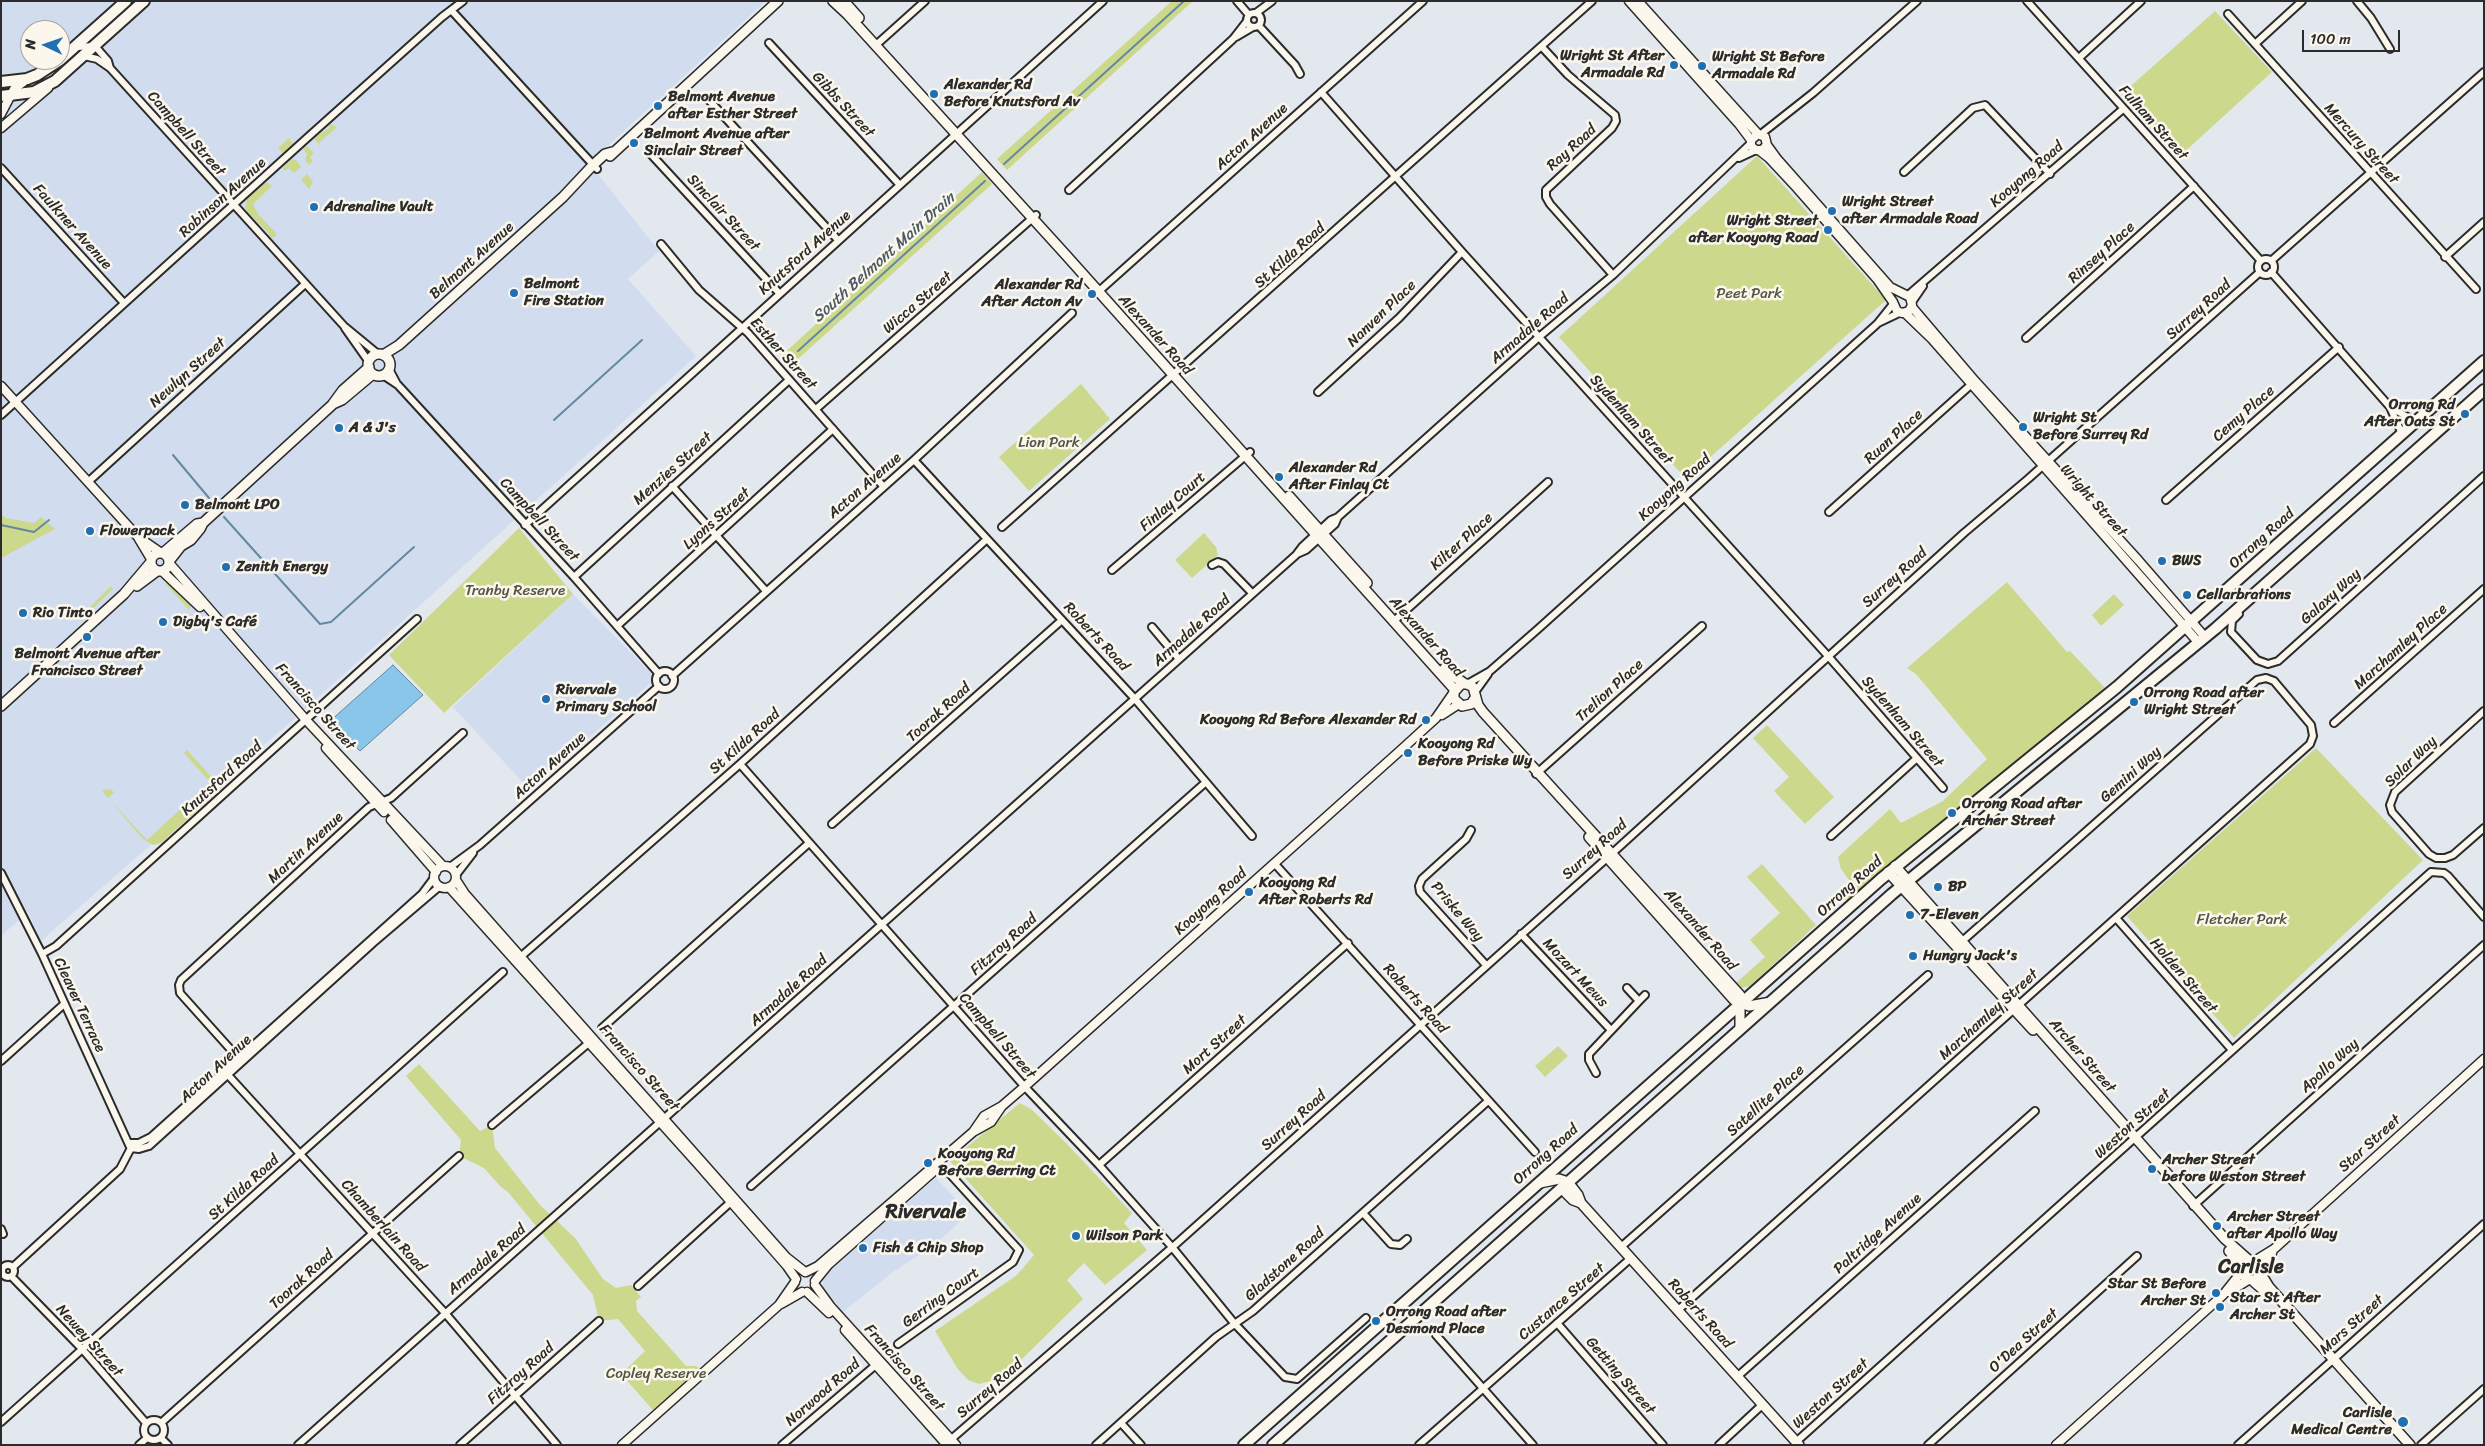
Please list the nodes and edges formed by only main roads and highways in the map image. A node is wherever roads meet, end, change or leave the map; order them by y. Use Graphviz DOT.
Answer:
graph roads {
  1 [pos="126,1"];
  2 [pos="144,1"];
  3 [pos="778,1"];
  4 [pos="833,1"];
  5 [pos="844,1"];
  6 [pos="878,43"];
  7 [pos="70,52"];
  8 [pos="45,70"];
  9 [pos="1,82"];
  10 [pos="6,96"];
  11 [pos="2484,361"];
  12 [pos="385,363"];
  13 [pos="370,368"];
  14 [pos="2484,390"];
  15 [pos="166,557"];
  16 [pos="151,561"];
  17 [pos="160,571"];
  18 [pos="124,594"];
  19 [pos="1396,619"];
  20 [pos="1466,684"];
  21 [pos="1454,691"];
  22 [pos="1475,695"];
  23 [pos="1463,705"];
  24 [pos="1,706"];
  25 [pos="1537,774"];
  26 [pos="1892,869"];
  27 [pos="1904,884"];
  28 [pos="1771,1002"];
  29 [pos="1741,1003"];
  30 [pos="1740,1029"];
  31 [pos="1537,1184"];
  32 [pos="1565,1185"];
  33 [pos="2248,1265"];
  34 [pos="2261,1272"];
  35 [pos="2251,1280"];
  36 [pos="2331,1361"];
  37 [pos="1798,1443"];
  38 [pos="1244,1445"];
  39 [pos="1272,1445"];
  40 [pos="2403,1445"];
  41 [pos="2410,1445"];
  1 -- 7 [label="main road"];
  2 -- 10 [label="main road"];
  3 -- 12 [label="main road, Belmont Avenue"];
  4 -- 6 [label="main road, Alexander Road"];
  5 -- 6 [label="main road, Alexander Road"];
  6 -- 19 [label="main road, Alexander Road"];
  8 -- 9 [label="main road"];
  11 -- 26 [label="main road, Orrong Road"];
  12 -- 13 [label="main road"];
  12 -- 13 [label="main road, Belmont Avenue"];
  13 -- 15 [label="main road"];
  14 -- 27 [label="main road"];
  15 -- 16 [label="main road"];
  15 -- 17 [label="main road"];
  16 -- 17 [label="main road"];
  16 -- 18 [label="main road"];
  17 -- 18 [label="main road"];
  18 -- 24 [label="main road"];
  19 -- 20 [label="main road, Alexander Road"];
  19 -- 21 [label="main road, Alexander Road"];
  20 -- 21 [label="main road"];
  20 -- 22 [label="main road, Alexander Road"];
  21 -- 23 [label="main road, Alexander Road"];
  22 -- 23 [label="main road"];
  22 -- 25 [label="main road, Alexander Road"];
  23 -- 25 [label="main road, Alexander Road"];
  25 -- 29 [label="main road, Alexander Road"];
  26 -- 27 [label="main road, Archer Street"];
  26 -- 29 [label="main road, Orrong Road"];
  27 -- 28 [label="main road"];
  27 -- 33 [label="main road, Archer Street"];
  28 -- 29 [label="main road"];
  28 -- 30 [label="main road"];
  29 -- 30 [label="main road"];
  29 -- 31 [label="main road, Orrong Road"];
  30 -- 32 [label="main road"];
  31 -- 32 [label="main road"];
  31 -- 38 [label="main road, Orrong Road"];
  32 -- 37 [label="main road, Roberts Road"];
  32 -- 39 [label="main road"];
  33 -- 34 [label="main road"];
  33 -- 35 [label="main road"];
  34 -- 35 [label="main road"];
  34 -- 36 [label="main road"];
  35 -- 36 [label="main road"];
  36 -- 40 [label="main road"];
  36 -- 41 [label="main road"];
}
